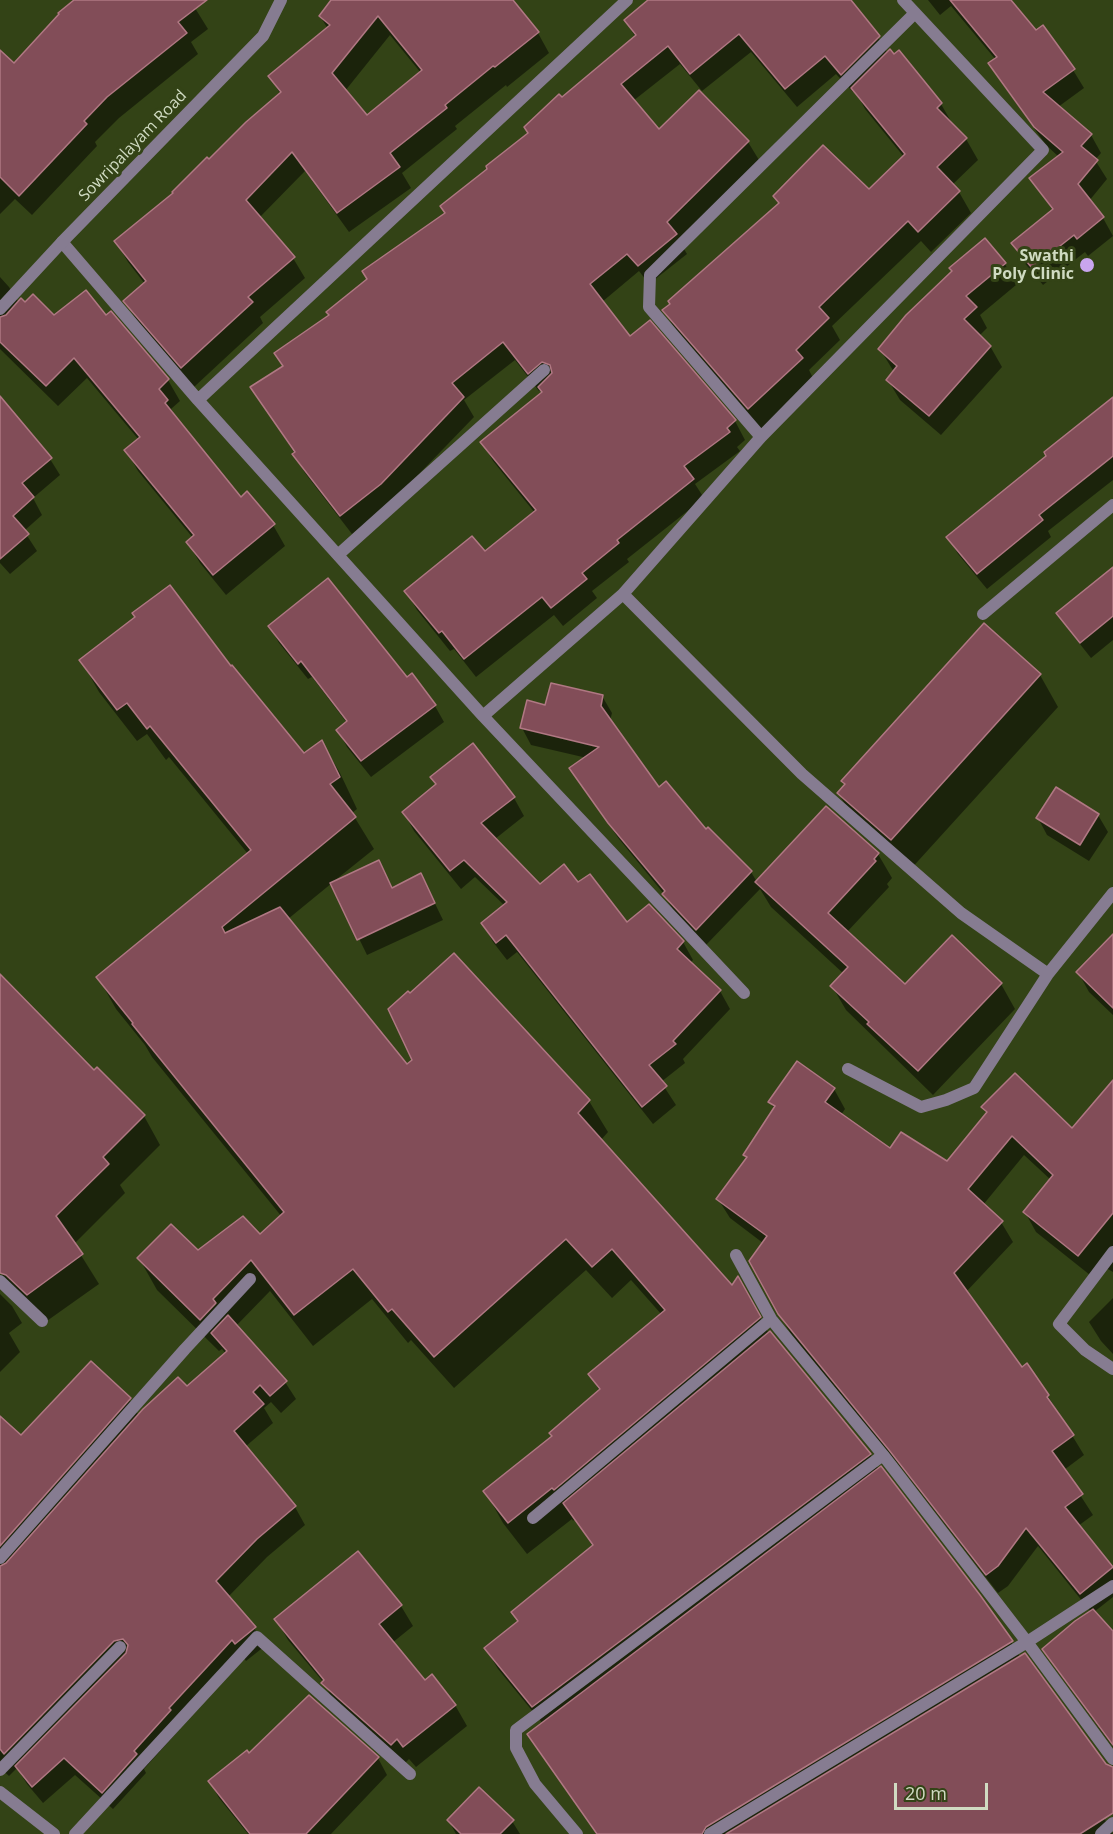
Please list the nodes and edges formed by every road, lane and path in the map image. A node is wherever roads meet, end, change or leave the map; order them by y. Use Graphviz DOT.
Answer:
graph roads {
  1 [pos="281,0"];
  2 [pos="627,0"];
  3 [pos="903,0"];
  4 [pos="915,13"];
  5 [pos="62,242"];
  6 [pos="0,309"];
  7 [pos="544,370"];
  8 [pos="198,400"];
  9 [pos="761,437"];
  10 [pos="1113,505"];
  11 [pos="339,554"];
  12 [pos="623,594"];
  13 [pos="983,614"];
  14 [pos="483,716"];
  15 [pos="1113,893"];
  16 [pos="1048,974"];
  17 [pos="744,993"];
  18 [pos="848,1069"];
  19 [pos="1113,1252"];
  20 [pos="736,1255"];
  21 [pos="250,1279"];
  22 [pos="0,1281"];
  23 [pos="771,1319"];
  24 [pos="42,1321"];
  25 [pos="1113,1369"];
  26 [pos="883,1455"];
  27 [pos="533,1518"];
  28 [pos="0,1558"];
  29 [pos="1113,1586"];
  30 [pos="1027,1642"];
  31 [pos="120,1647"];
  32 [pos="1113,1760"];
  33 [pos="0,1770"];
  34 [pos="410,1774"];
  35 [pos="0,1792"];
  36 [pos="1113,1823"];
  37 [pos="54,1834"];
  38 [pos="75,1834"];
  39 [pos="577,1834"];
  40 [pos="710,1834"];
  41 [pos="1101,1834"];
  1 -- 5 [label="street, Sowripalayam Road"];
  2 -- 8 [label="street"];
  3 -- 4 [label="street"];
  4 -- 9 [label="street"];
  4 -- 9 [label="street"];
  5 -- 6 [label="street, Sowripalayam Road"];
  5 -- 8 [label="street"];
  7 -- 11 [label="street"];
  8 -- 11 [label="street"];
  9 -- 12 [label="street"];
  10 -- 13 [label="street"];
  11 -- 14 [label="street"];
  12 -- 14 [label="street"];
  12 -- 16 [label="street"];
  14 -- 17 [label="street"];
  15 -- 16 [label="street"];
  16 -- 18 [label="street"];
  19 -- 25 [label="street"];
  20 -- 23 [label="street"];
  21 -- 28 [label="street"];
  22 -- 24 [label="street"];
  23 -- 26 [label="street"];
  23 -- 27 [label="street"];
  26 -- 30 [label="street"];
  26 -- 39 [label="street"];
  29 -- 30 [label="street"];
  30 -- 32 [label="street"];
  30 -- 40 [label="street"];
  31 -- 33 [label="street"];
  34 -- 38 [label="street"];
  35 -- 37 [label="street"];
  36 -- 41 [label="street"];
}
